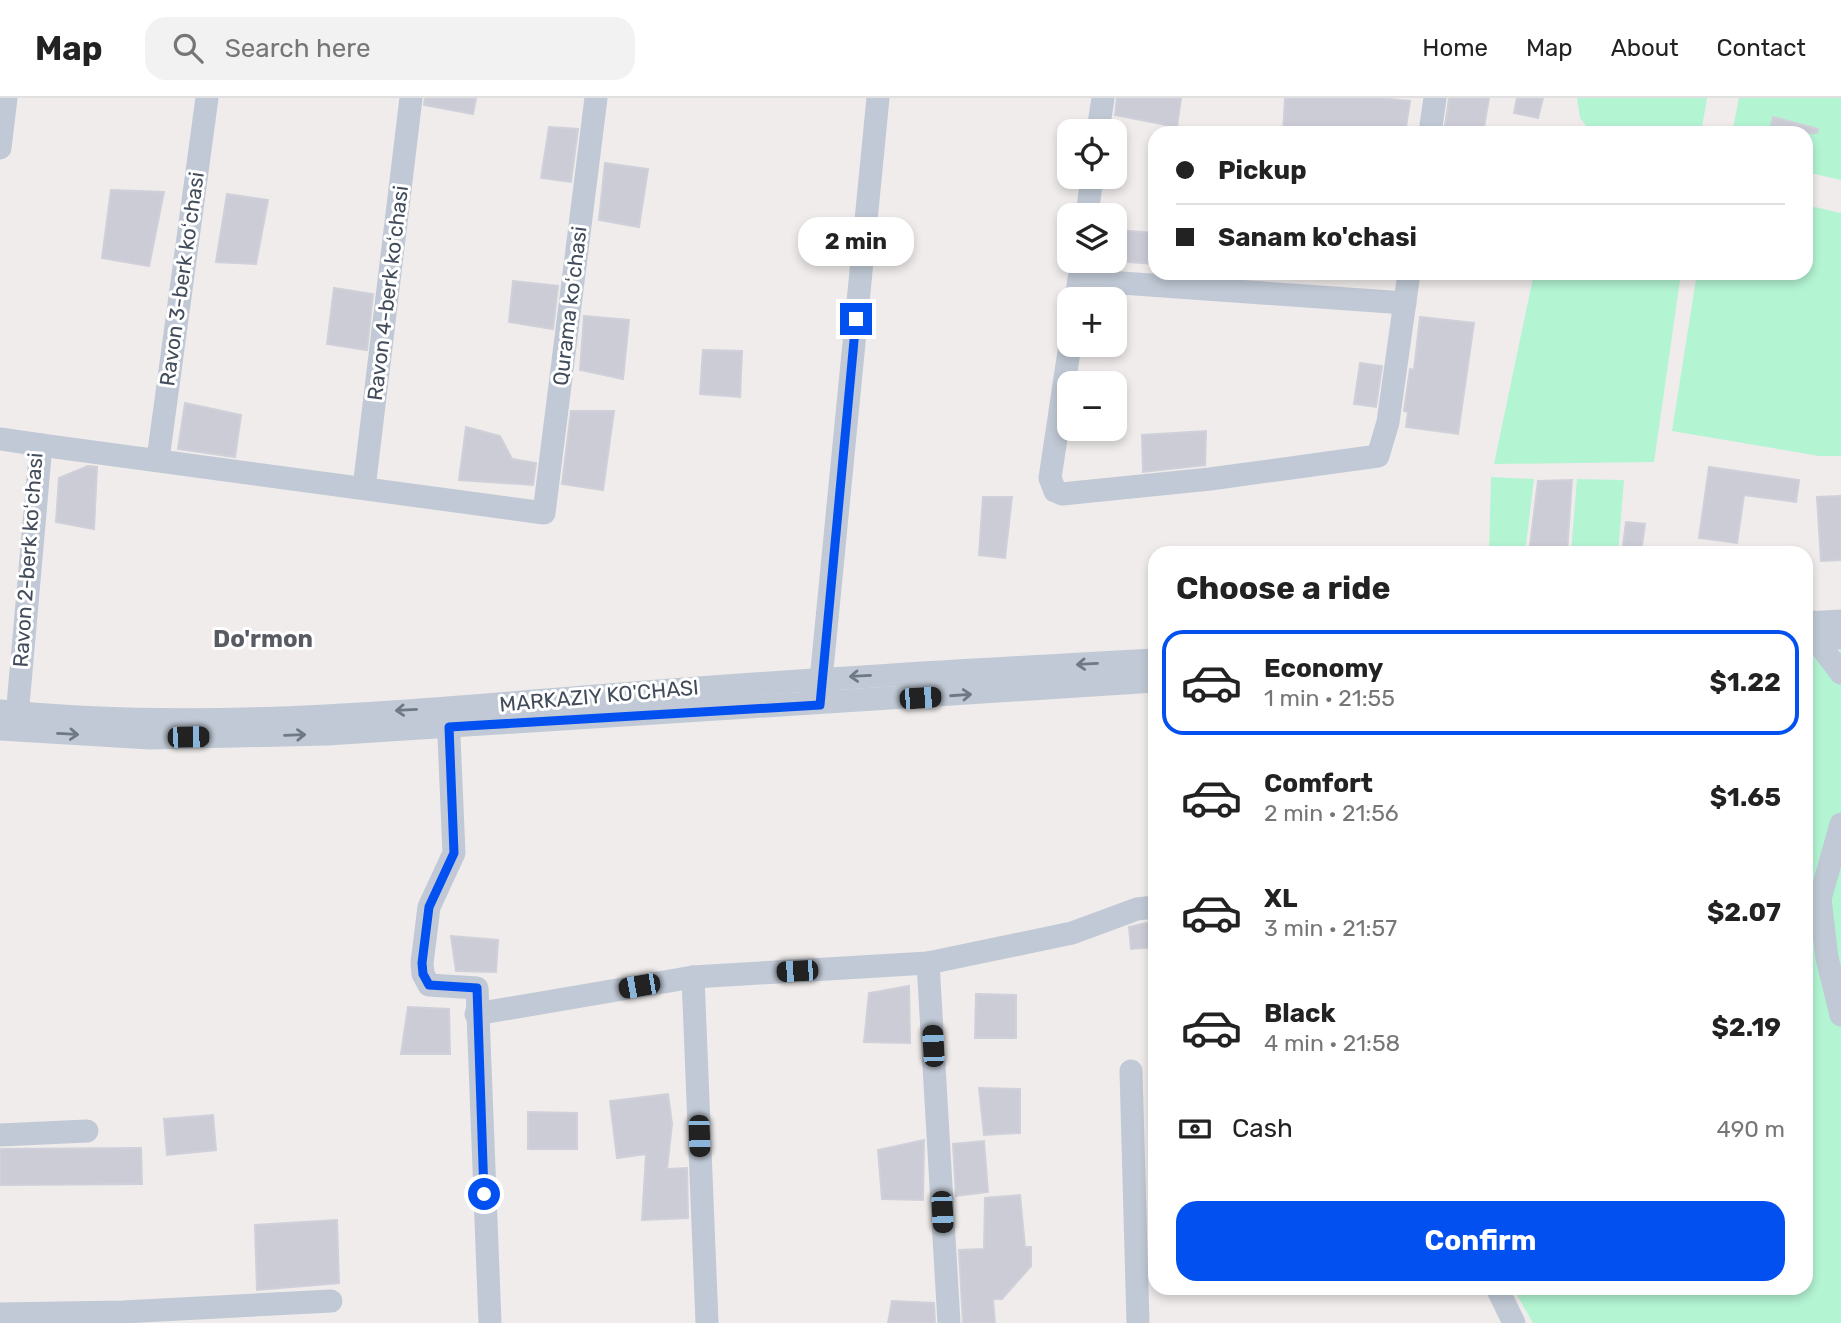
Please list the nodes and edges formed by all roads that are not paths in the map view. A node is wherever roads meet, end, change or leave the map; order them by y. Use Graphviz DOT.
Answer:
graph roads {
  1 [pos="6,98"];
  2 [pos="207,98"];
  3 [pos="411,98"];
  4 [pos="596,98"];
  5 [pos="878,98"];
  6 [pos="1103,98"];
  7 [pos="1435,98"];
  8 [pos="1100,119"];
  9 [pos="1431,126"];
  10 [pos="0,148"];
  11 [pos="1079,280"];
  12 [pos="1408,280"];
  13 [pos="1405,303"];
  14 [pos="1068,357"];
  15 [pos="0,439"];
  16 [pos="40,444"];
  17 [pos="158,459"];
  18 [pos="364,488"];
  19 [pos="1841,621"];
  20 [pos="1813,630"];
  21 [pos="1813,631"];
  22 [pos="1813,634"];
  23 [pos="1841,638"];
  24 [pos="1148,660"];
  25 [pos="1020,667"];
  26 [pos="1841,673"];
  27 [pos="820,678"];
  28 [pos="1148,682"];
  29 [pos="1021,691"];
  30 [pos="820,705"];
  31 [pos="448,717"];
  32 [pos="8,721"];
  33 [pos="1841,824"];
  34 [pos="1148,908"];
  35 [pos="928,963"];
  36 [pos="693,977"];
  37 [pos="476,1014"];
  38 [pos="1841,1015"];
  39 [pos="1131,1071"];
  40 [pos="87,1131"];
  41 [pos="0,1135"];
  42 [pos="1500,1295"];
  43 [pos="331,1301"];
  44 [pos="0,1314"];
  45 [pos="123,1318"];
  46 [pos="490,1323"];
  47 [pos="707,1323"];
  48 [pos="949,1323"];
  49 [pos="1138,1323"];
  50 [pos="1514,1323"];
  1 -- 10 [label="street"];
  2 -- 17 [label="street, Ravon 3-berk koʻchasi"];
  3 -- 18 [label="street, Ravon 4-berk koʻchasi"];
  4 -- 18 [label="street, Qurama koʻchasi"];
  5 -- 27 [label="street"];
  6 -- 8 [label="street"];
  7 -- 9 [label="street"];
  11 -- 13 [label="street"];
  12 -- 13 [label="street"];
  13 -- 14 [label="street"];
  15 -- 16 [label="street, Ravon 2-berk koʻchasi"];
  16 -- 17 [label="street"];
  16 -- 32 [label="street, Ravon 2-berk koʻchasi"];
  17 -- 18 [label="street"];
  19 -- 20 [label="street"];
  21 -- 23 [label="street"];
  22 -- 26 [label="street"];
  24 -- 25 [label="street, MARKAZIY KO'CHASI, one-way"];
  25 -- 27 [label="street, MARKAZIY KO'CHASI, one-way"];
  25 -- 29 [label="street"];
  27 -- 30 [label="street"];
  27 -- 31 [label="street, MARKAZIY KO'CHASI"];
  28 -- 29 [label="street, MARKAZIY KO'CHASI"];
  30 -- 29 [label="street, MARKAZIY KO'CHASI, one-way"];
  30 -- 31 [label="street, MARKAZIY KO'CHASI"];
  31 -- 32 [label="street, MARKAZIY KO'CHASI"];
  31 -- 37 [label="street"];
  33 -- 38 [label="street"];
  34 -- 35 [label="street"];
  35 -- 36 [label="street"];
  35 -- 48 [label="street"];
  36 -- 37 [label="street"];
  36 -- 47 [label="street"];
  37 -- 46 [label="street"];
  39 -- 49 [label="street"];
  40 -- 41 [label="street"];
  42 -- 50 [label="street"];
  43 -- 45 [label="street"];
  44 -- 45 [label="street"];
}
